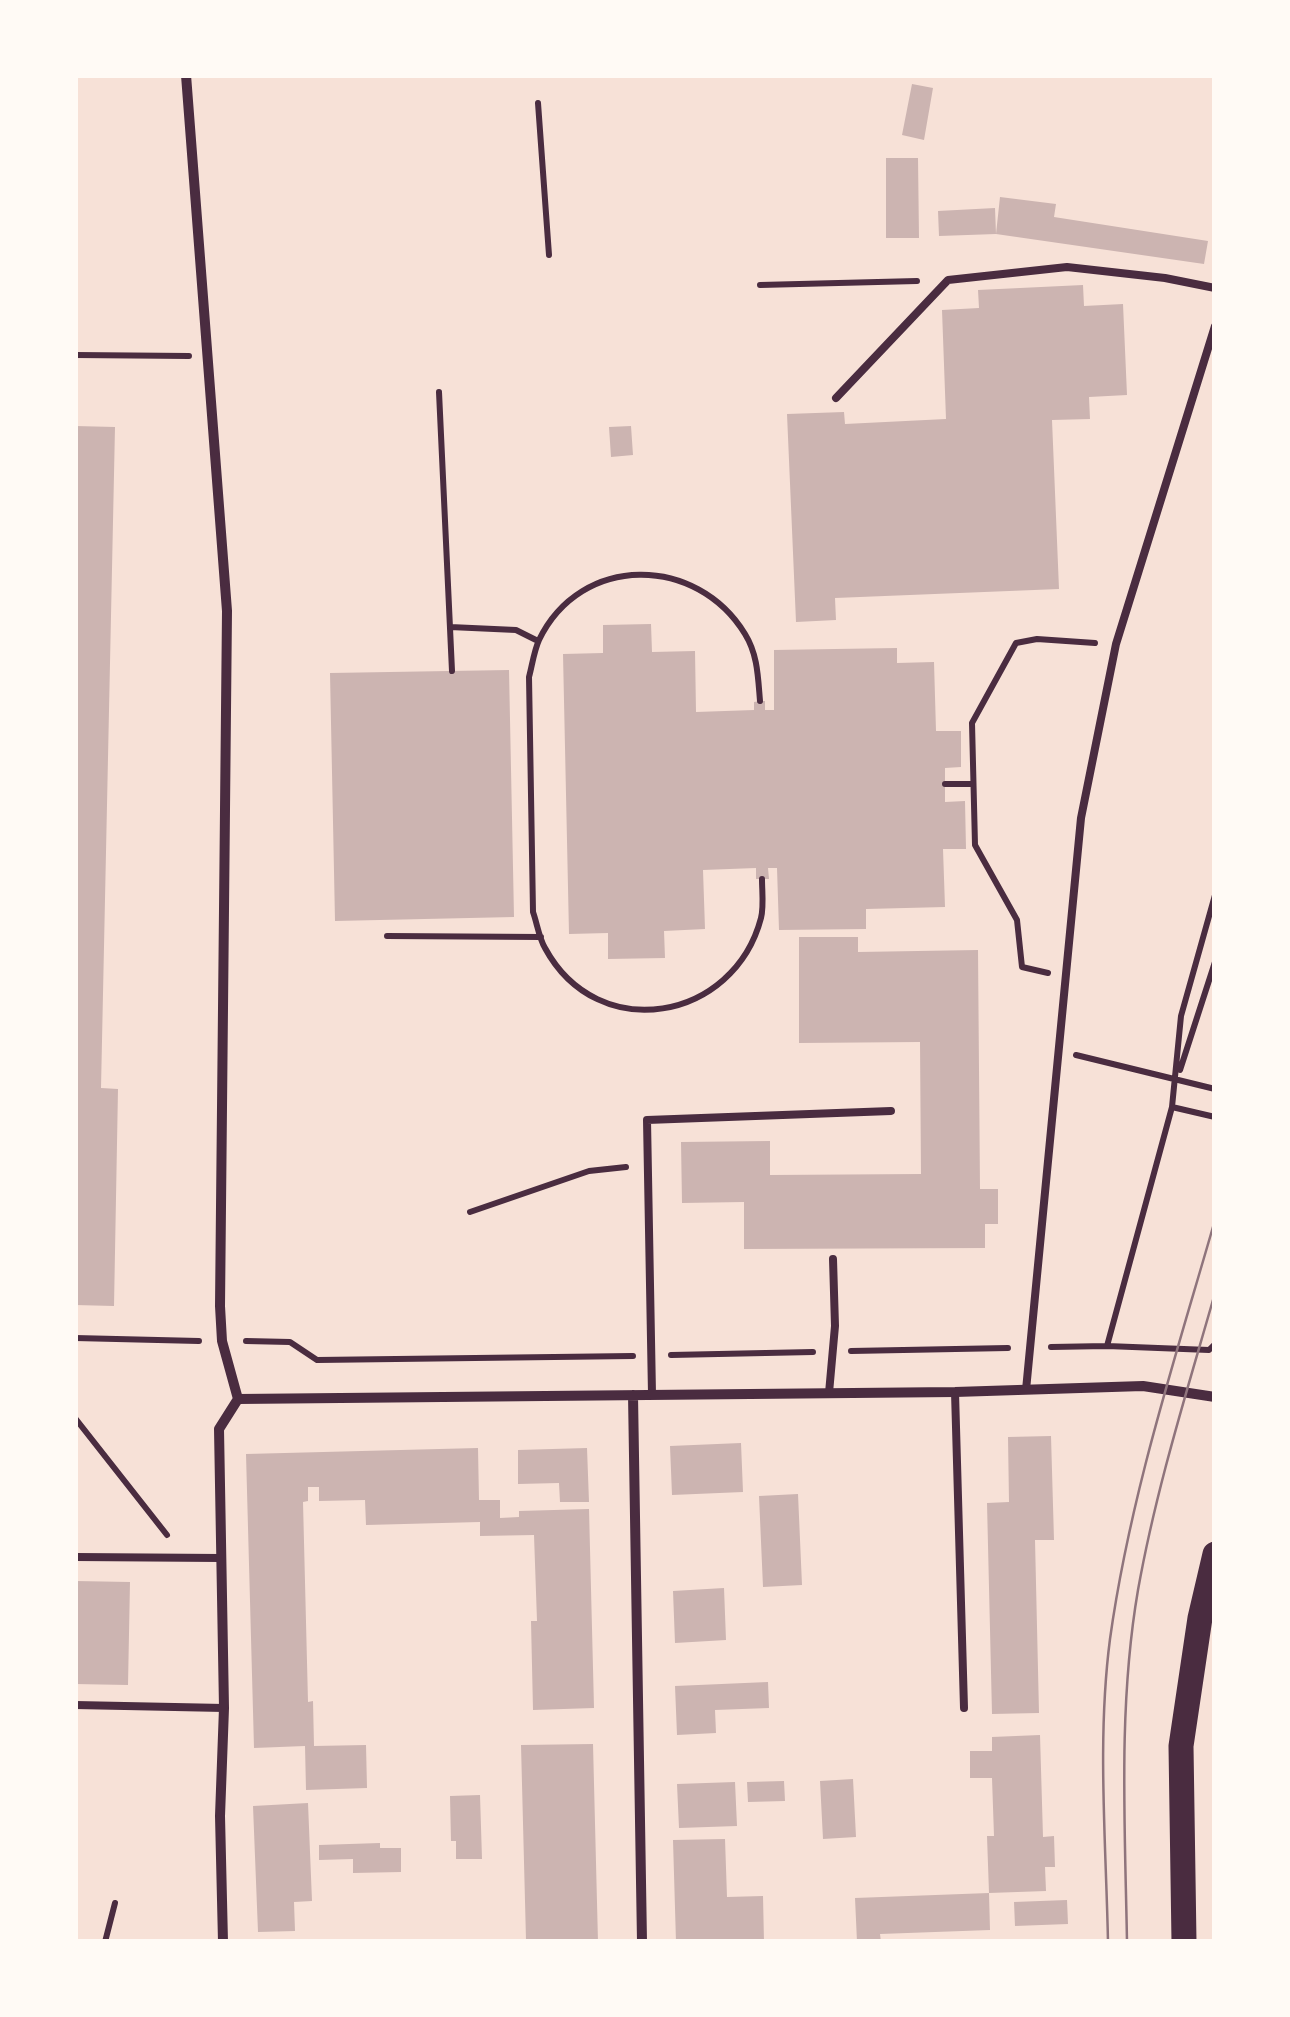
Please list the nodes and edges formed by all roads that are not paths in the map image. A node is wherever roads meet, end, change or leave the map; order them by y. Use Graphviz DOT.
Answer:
graph roads {
  1 [pos="186,75"];
  2 [pos="1215,288"];
  3 [pos="1215,326"];
  4 [pos="836,398"];
  5 [pos="891,1111"];
  6 [pos="833,1259"];
  7 [pos="1026,1390"];
  8 [pos="955,1392"];
  9 [pos="829,1393"];
  10 [pos="652,1394"];
  11 [pos="633,1395"];
  12 [pos="1215,1397"];
  13 [pos="238,1399"];
  14 [pos="1215,1554"];
  15 [pos="75,1557"];
  16 [pos="222,1558"];
  17 [pos="75,1706"];
  18 [pos="224,1708"];
  19 [pos="964,1708"];
  20 [pos="222,1942"];
  21 [pos="642,1942"];
  22 [pos="1184,1942"];
  1 -- 13 [label="street"];
  2 -- 4 [label="lane"];
  3 -- 7 [label="lane"];
  5 -- 10 [label="lane"];
  6 -- 9 [label="lane"];
  7 -- 8 [label="street"];
  7 -- 12 [label="street"];
  8 -- 9 [label="street"];
  8 -- 19 [label="lane"];
  9 -- 10 [label="street"];
  10 -- 11 [label="street"];
  11 -- 13 [label="street"];
  11 -- 21 [label="street"];
  13 -- 16 [label="street"];
  14 -- 22 [label="main road"];
  15 -- 16 [label="lane"];
  16 -- 18 [label="street"];
  17 -- 18 [label="lane"];
  18 -- 20 [label="street"];
}
